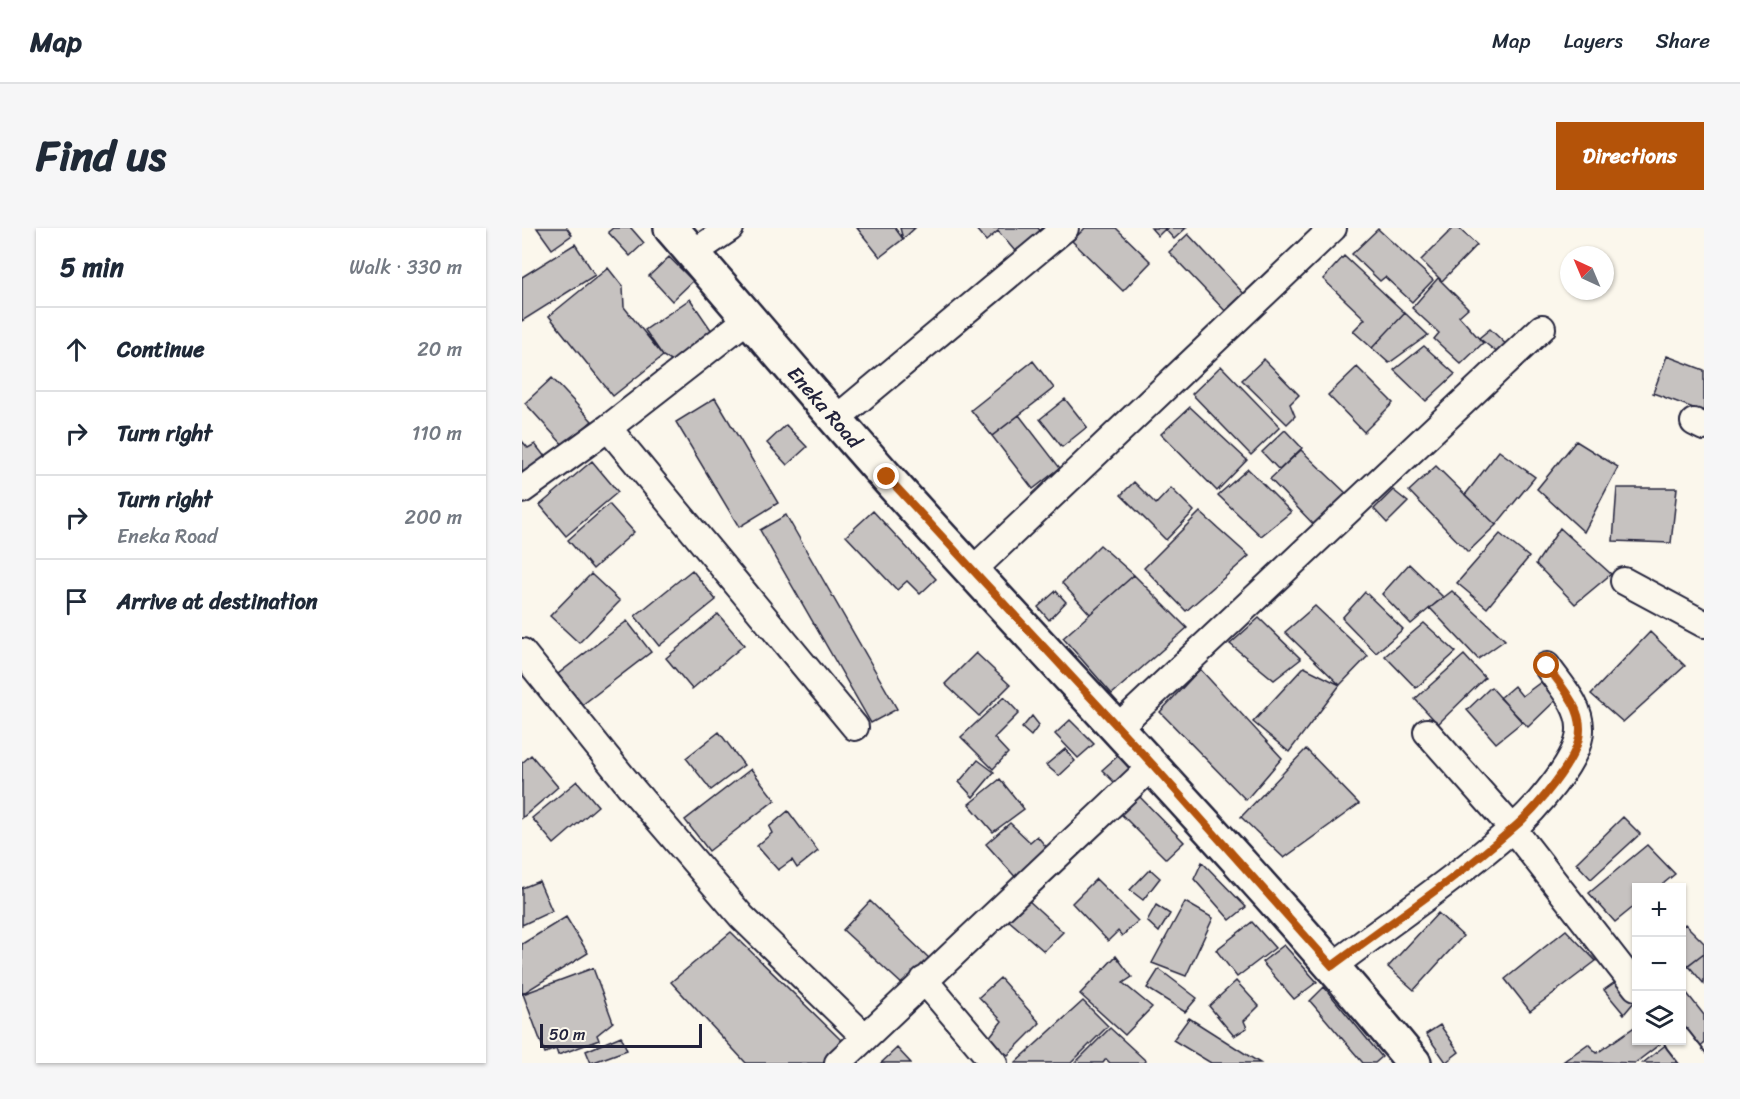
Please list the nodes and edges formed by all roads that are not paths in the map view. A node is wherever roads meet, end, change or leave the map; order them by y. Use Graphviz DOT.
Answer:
graph roads {
  1 [pos="671,228"];
  2 [pos="730,228"];
  3 [pos="1065,228"];
  4 [pos="1333,228"];
  5 [pos="693,253"];
  6 [pos="749,318"];
  7 [pos="1542,328"];
  8 [pos="836,419"];
  9 [pos="608,428"];
  10 [pos="522,490"];
  11 [pos="972,571"];
  12 [pos="1623,581"];
  13 [pos="1704,624"];
  14 [pos="522,652"];
  15 [pos="1547,666"];
  16 [pos="855,727"];
  17 [pos="1117,728"];
  18 [pos="1427,732"];
  19 [pos="1153,765"];
  20 [pos="1513,829"];
  21 [pos="1332,966"];
  22 [pos="924,980"];
  23 [pos="1632,982"];
  24 [pos="864,1036"];
  25 [pos="1681,1045"];
  26 [pos="838,1063"];
  27 [pos="994,1063"];
  28 [pos="1414,1063"];
  29 [pos="1696,1063"];
  1 -- 5 [label="main road, Eneka Road"];
  2 -- 5 [label="street"];
  3 -- 8 [label="street"];
  4 -- 11 [label="street"];
  5 -- 6 [label="main road, Eneka Road"];
  6 -- 8 [label="main road, Eneka Road"];
  6 -- 9 [label="street"];
  7 -- 17 [label="street"];
  8 -- 11 [label="main road, Eneka Road"];
  9 -- 10 [label="street"];
  9 -- 16 [label="street"];
  11 -- 17 [label="main road, Eneka Road"];
  12 -- 13 [label="street"];
  14 -- 24 [label="street"];
  15 -- 20 [label="street"];
  17 -- 19 [label="main road, Eneka Road"];
  18 -- 20 [label="street"];
  19 -- 21 [label="main road, Eneka Road"];
  19 -- 22 [label="street"];
  20 -- 21 [label="street"];
  20 -- 23 [label="street"];
  21 -- 28 [label="main road, Eneka Road"];
  22 -- 24 [label="street"];
  22 -- 27 [label="street"];
  24 -- 26 [label="street"];
  25 -- 29 [label="street"];
}
